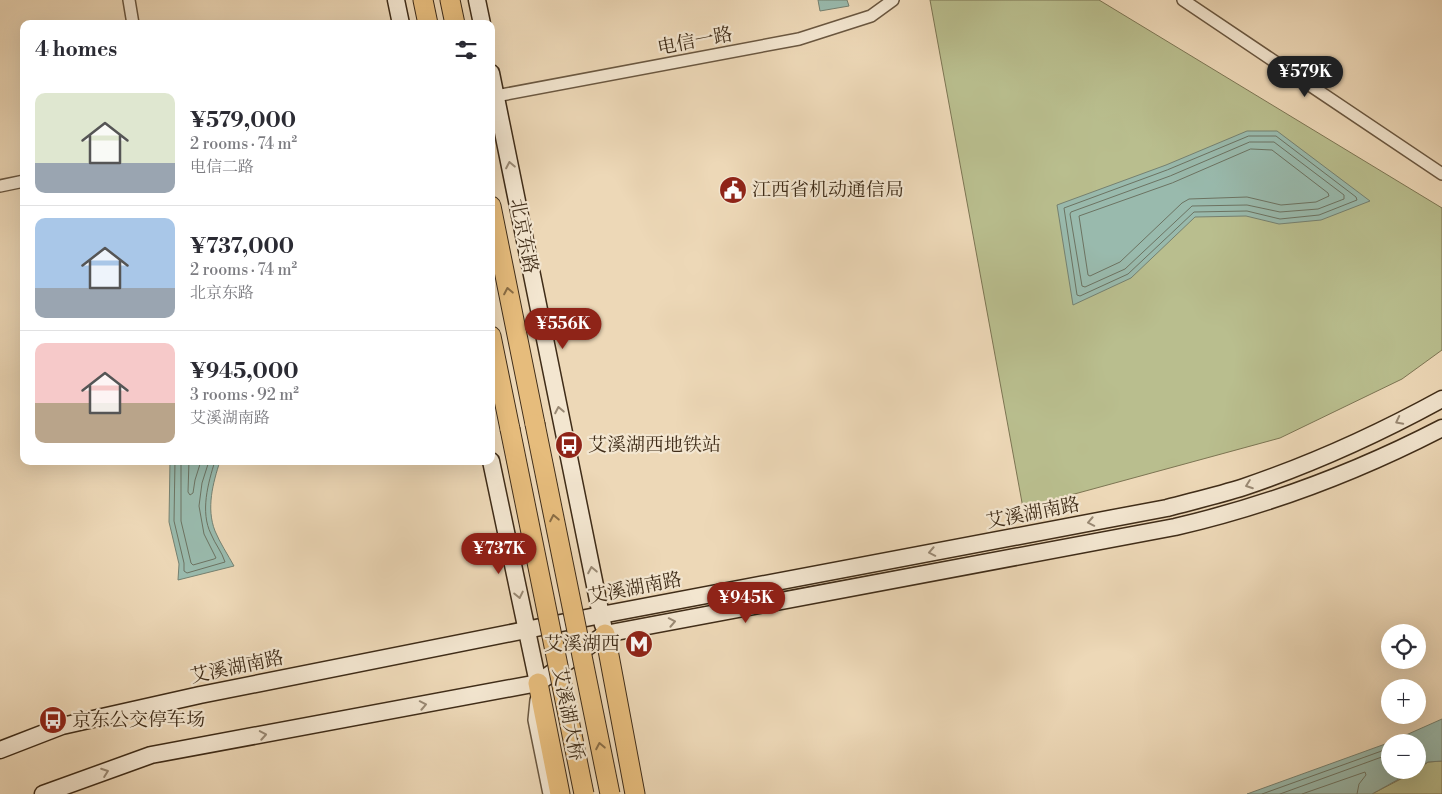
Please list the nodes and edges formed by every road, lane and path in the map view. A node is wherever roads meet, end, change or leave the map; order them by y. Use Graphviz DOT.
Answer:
graph roads {
  1 [pos="129,0"];
  2 [pos="396,0"];
  3 [pos="423,0"];
  4 [pos="450,0"];
  5 [pos="477,0"];
  6 [pos="893,0"];
  7 [pos="1183,0"];
  8 [pos="132,20"];
  9 [pos="400,20"];
  10 [pos="427,20"];
  11 [pos="454,20"];
  12 [pos="481,20"];
  13 [pos="495,91"];
  14 [pos="496,96"];
  15 [pos="1442,174"];
  16 [pos="20,183"];
  17 [pos="0,186"];
  18 [pos="495,226"];
  19 [pos="495,355"];
  20 [pos="1442,399"];
  21 [pos="535,424"];
  22 [pos="1442,428"];
  23 [pos="492,465"];
  24 [pos="601,615"];
  25 [pos="526,629"];
  26 [pos="605,634"];
  27 [pos="538,683"];
  28 [pos="0,750"];
  29 [pos="43,794"];
  30 [pos="548,794"];
  31 [pos="560,794"];
  32 [pos="584,794"];
  33 [pos="610,794"];
  34 [pos="635,794"];
  35 [pos="641,794"];
  1 -- 8 [label="street"];
  2 -- 9 [label="main road"];
  3 -- 10 [label="main road"];
  4 -- 11 [label="main road"];
  5 -- 12 [label="main road"];
  6 -- 14 [label="street, 电信一路"];
  7 -- 15 [label="street"];
  13 -- 14 [label="main road, 北京东路"];
  24 -- 14 [label="main road, 北京东路, one-way"];
  16 -- 17 [label="street"];
  21 -- 18 [label="main road, 北京东路, one-way"];
  19 -- 32 [label="main road, 艾溪湖大桥, bridge"];
  20 -- 24 [label="main road, 艾溪湖南路, one-way"];
  33 -- 21 [label="main road, 艾溪湖大桥, one-way, bridge"];
  26 -- 22 [label="main road, one-way"];
  23 -- 25 [label="main road, one-way"];
  24 -- 25 [label="main road, 艾溪湖南路"];
  24 -- 26 [label="main road, 北京东路"];
  25 -- 27 [label="main road"];
  25 -- 28 [label="main road, 艾溪湖南路"];
  26 -- 27 [label="main road"];
  26 -- 34 [label="main road"];
  26 -- 35 [label="street"];
  29 -- 27 [label="main road, one-way"];
  27 -- 30 [label="street"];
  27 -- 31 [label="main road"];
}
